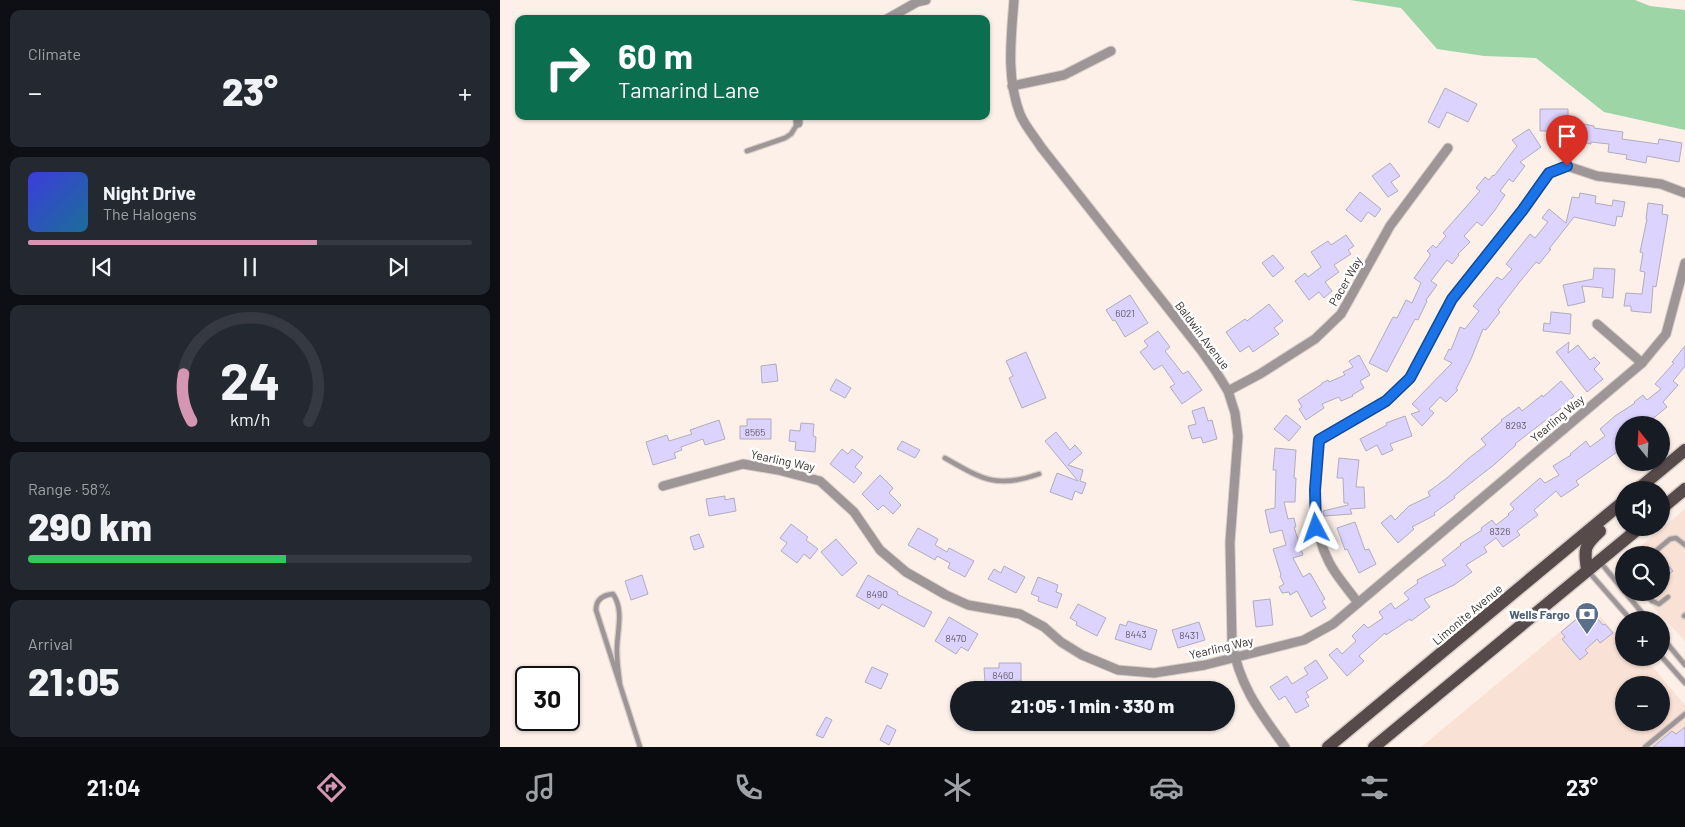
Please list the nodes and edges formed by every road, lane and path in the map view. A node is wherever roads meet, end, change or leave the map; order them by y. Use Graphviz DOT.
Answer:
graph roads {
  1 [pos="926,0"];
  2 [pos="1012,0"];
  3 [pos="894,15"];
  4 [pos="1112,51"];
  5 [pos="1012,86"];
  6 [pos="798,120"];
  7 [pos="1448,148"];
  8 [pos="748,150"];
  9 [pos="1685,193"];
  10 [pos="1685,264"];
  11 [pos="1683,282"];
  12 [pos="1597,324"];
  13 [pos="1642,363"];
  14 [pos="1228,391"];
  15 [pos="1684,451"];
  16 [pos="945,458"];
  17 [pos="1039,474"];
  18 [pos="1648,481"];
  19 [pos="1660,481"];
  20 [pos="663,486"];
  21 [pos="1685,489"];
  22 [pos="1670,502"];
  23 [pos="1615,508"];
  24 [pos="1615,520"];
  25 [pos="1629,536"];
  26 [pos="1685,545"];
  27 [pos="1662,546"];
  28 [pos="1599,560"];
  29 [pos="1587,570"];
  30 [pos="1615,580"];
  31 [pos="1632,601"];
  32 [pos="1652,601"];
  33 [pos="1663,601"];
  34 [pos="1358,603"];
  35 [pos="1623,611"];
  36 [pos="1641,611"];
  37 [pos="1670,647"];
  38 [pos="1235,657"];
  39 [pos="1685,665"];
  40 [pos="1670,666"];
  41 [pos="1685,683"];
  42 [pos="620,685"];
  43 [pos="1685,714"];
  44 [pos="640,747"];
  45 [pos="1285,747"];
  46 [pos="1328,747"];
  47 [pos="1374,747"];
  48 [pos="1645,747"];
  1 -- 3 [label="street"];
  2 -- 5 [label="street, Baldwin Avenue"];
  4 -- 5 [label="street"];
  5 -- 14 [label="street, Baldwin Avenue"];
  6 -- 8 [label="lane"];
  7 -- 14 [label="street, Pacer Way"];
  9 -- 34 [label="street"];
  10 -- 11 [label="street, Yearling Way"];
  11 -- 13 [label="street, Yearling Way"];
  12 -- 13 [label="street"];
  13 -- 34 [label="street, Yearling Way"];
  14 -- 38 [label="street, Baldwin Avenue"];
  15 -- 18 [label="main road"];
  15 -- 19 [label="main road"];
  16 -- 17 [label="lane"];
  20 -- 38 [label="street, Yearling Way"];
  21 -- 22 [label="main road"];
  23 -- 46 [label="main road, Limonite Avenue"];
  24 -- 29 [label="main road"];
  25 -- 28 [label="main road"];
  26 -- 27 [label="lane"];
  28 -- 29 [label="main road"];
  28 -- 30 [label="lane"];
  29 -- 35 [label="lane"];
  29 -- 47 [label="main road"];
  31 -- 36 [label="lane"];
  32 -- 33 [label="lane"];
  34 -- 38 [label="street, Yearling Way"];
  37 -- 39 [label="lane"];
  38 -- 45 [label="street, Baldwin Avenue"];
  40 -- 41 [label="lane"];
  42 -- 42 [label="lane"];
  42 -- 44 [label="lane"];
  43 -- 48 [label="lane"];
}
